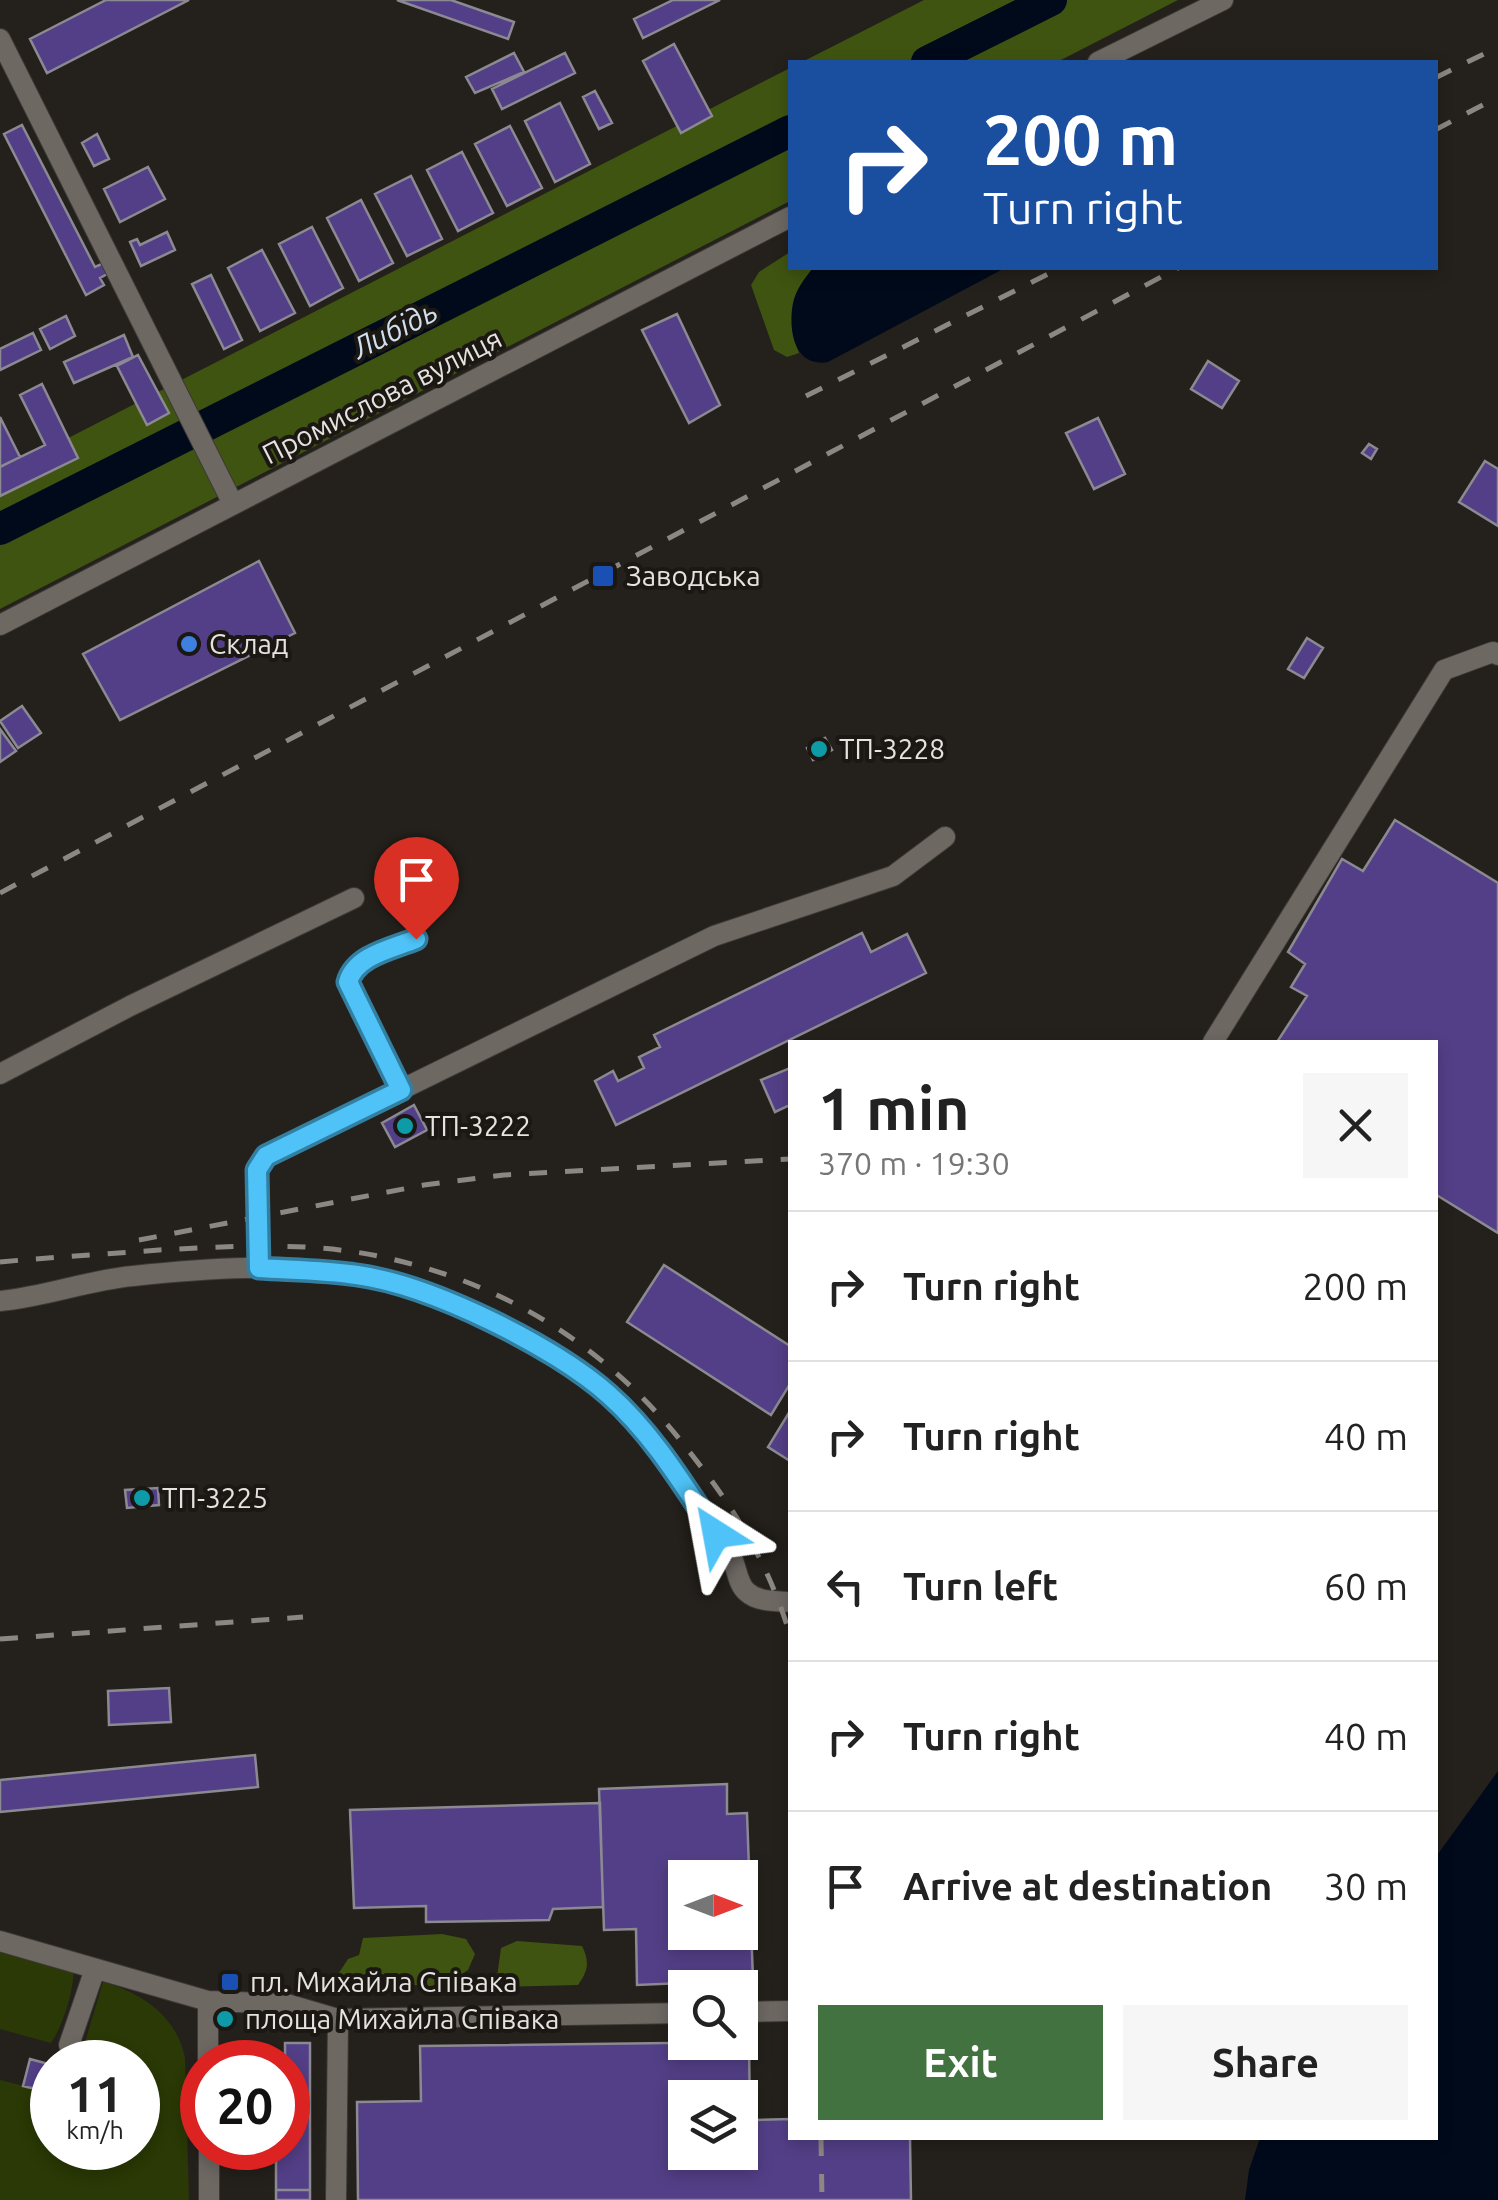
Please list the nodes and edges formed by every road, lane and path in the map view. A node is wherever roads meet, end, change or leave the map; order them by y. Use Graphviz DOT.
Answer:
graph roads {
  1 [pos="1223,0"];
  2 [pos="0,40"];
  3 [pos="1102,60"];
  4 [pos="788,218"];
  5 [pos="234,504"];
  6 [pos="0,625"];
  7 [pos="1498,655"];
  8 [pos="945,838"];
  9 [pos="354,898"];
  10 [pos="416,939"];
  11 [pos="1214,1040"];
  12 [pos="0,1074"];
  13 [pos="401,1090"];
  14 [pos="259,1268"];
  15 [pos="0,1301"];
  16 [pos="788,1602"];
  17 [pos="0,1941"];
  18 [pos="95,1968"];
  19 [pos="208,2002"];
  20 [pos="788,2010"];
  21 [pos="758,2011"];
  22 [pos="668,2012"];
  23 [pos="338,2020"];
  24 [pos="70,2040"];
  25 [pos="208,2040"];
  26 [pos="209,2170"];
  27 [pos="209,2200"];
  28 [pos="336,2200"];
  1 -- 3 [label="street"];
  2 -- 5 [label="street"];
  4 -- 5 [label="street, Промислова вулиця"];
  5 -- 6 [label="street, Промислова вулиця"];
  7 -- 11 [label="street"];
  8 -- 13 [label="street"];
  9 -- 12 [label="street"];
  10 -- 13 [label="street"];
  13 -- 14 [label="street"];
  14 -- 15 [label="street"];
  14 -- 16 [label="street"];
  17 -- 18 [label="street"];
  18 -- 19 [label="street"];
  18 -- 24 [label="street"];
  19 -- 23 [label="street"];
  19 -- 25 [label="street"];
  20 -- 21 [label="street"];
  22 -- 23 [label="street"];
  23 -- 28 [label="street"];
  26 -- 27 [label="street"];
}
